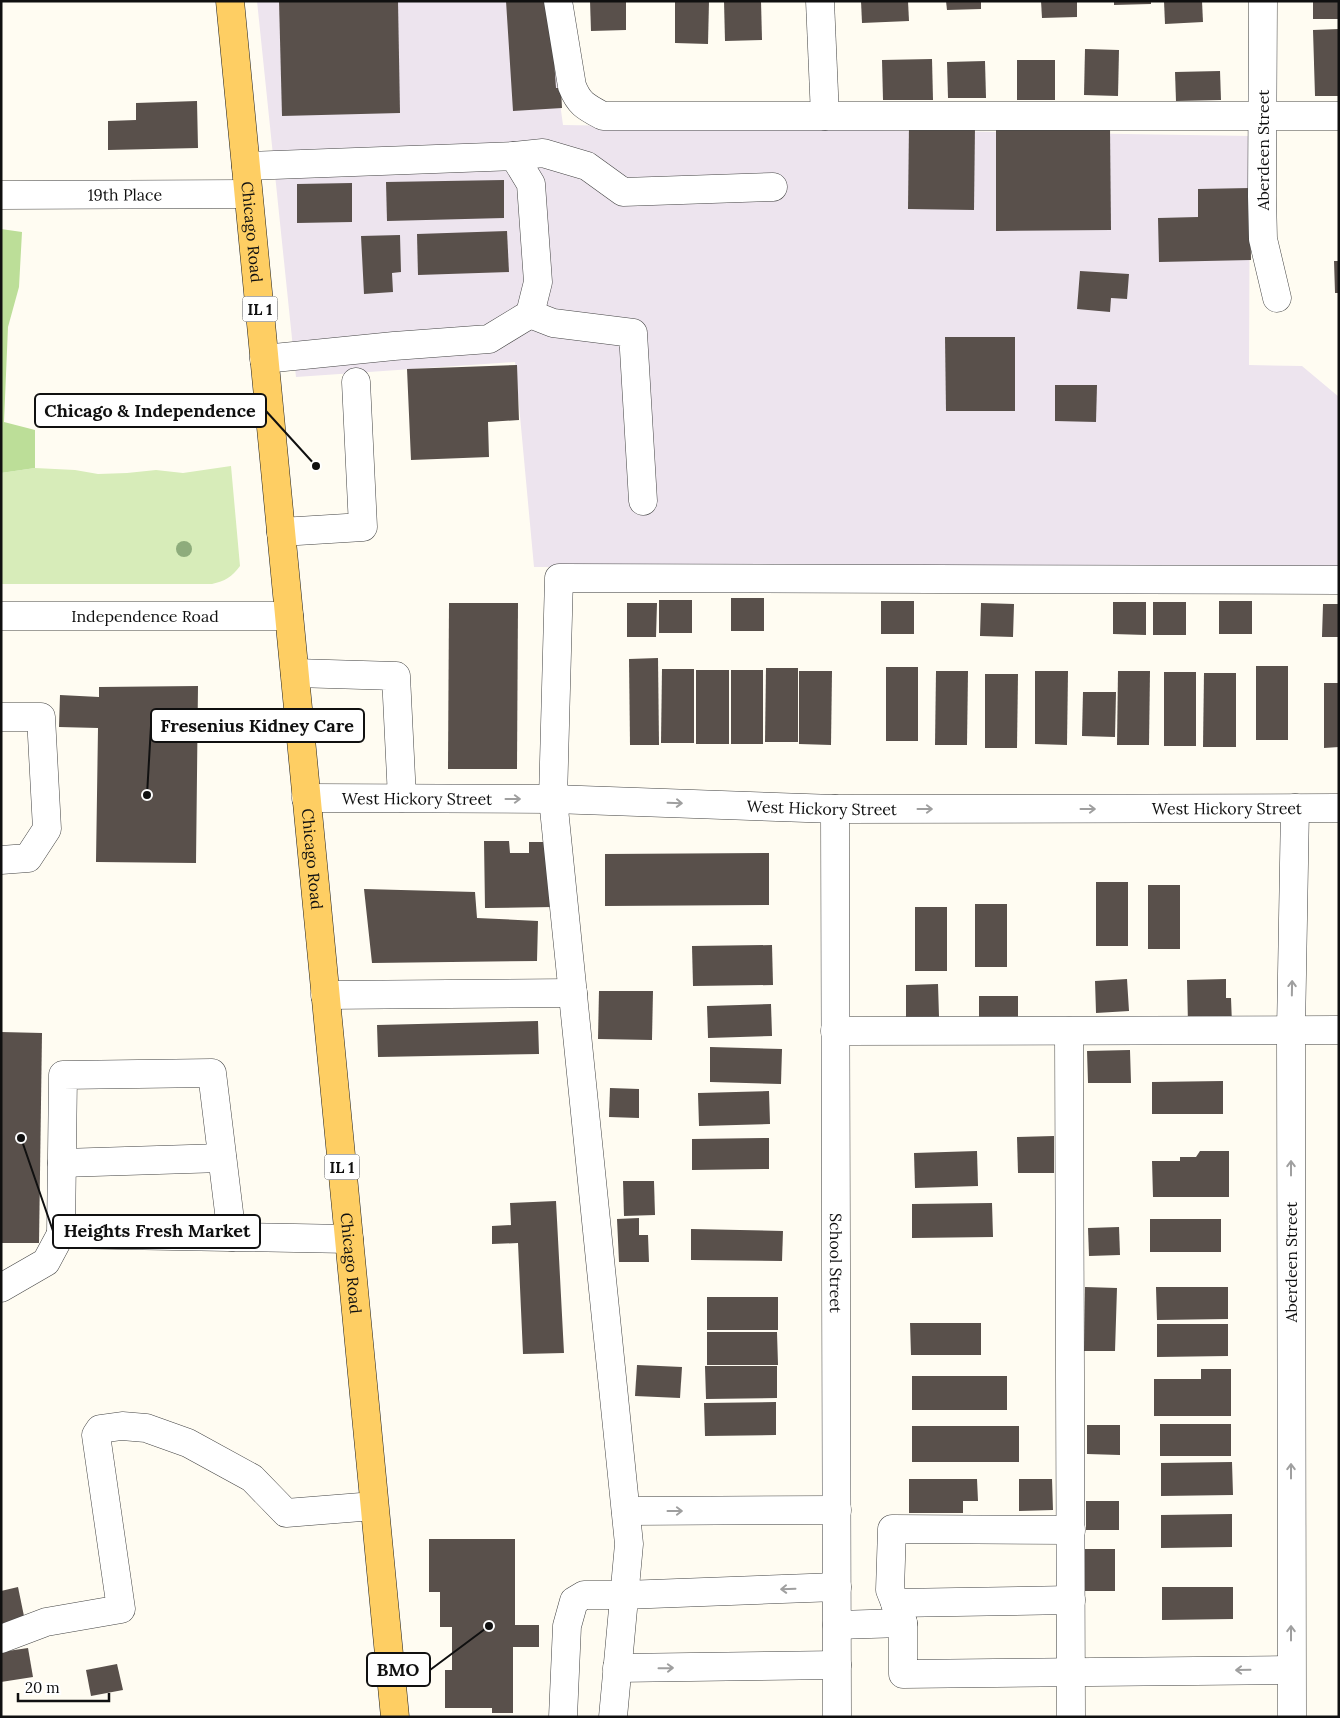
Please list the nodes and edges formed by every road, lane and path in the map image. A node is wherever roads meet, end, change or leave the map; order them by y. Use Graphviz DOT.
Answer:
graph roads {
  1 [pos="230,1"];
  2 [pos="558,1"];
  3 [pos="820,1"];
  4 [pos="1263,1"];
  5 [pos="825,116"];
  6 [pos="1262,116"];
  7 [pos="1339,116"];
  8 [pos="514,156"];
  9 [pos="246,166"];
  10 [pos="773,187"];
  11 [pos="248,194"];
  12 [pos="1,195"];
  13 [pos="1276,298"];
  14 [pos="530,314"];
  15 [pos="264,359"];
  16 [pos="356,382"];
  17 [pos="643,501"];
  18 [pos="281,532"];
  19 [pos="1339,580"];
  20 [pos="1,616"];
  21 [pos="289,616"];
  22 [pos="295,673"];
  23 [pos="1,717"];
  24 [pos="306,798"];
  25 [pos="402,798"];
  26 [pos="553,799"];
  27 [pos="1296,808"];
  28 [pos="1339,808"];
  29 [pos="835,809"];
  30 [pos="1,860"];
  31 [pos="573,993"];
  32 [pos="325,995"];
  33 [pos="1291,1030"];
  34 [pos="1339,1030"];
  35 [pos="835,1031"];
  36 [pos="1070,1031"];
  37 [pos="222,1158"];
  38 [pos="62,1163"];
  39 [pos="62,1234"];
  40 [pos="232,1237"];
  41 [pos="349,1239"];
  42 [pos="1,1288"];
  43 [pos="374,1506"];
  44 [pos="837,1510"];
  45 [pos="626,1511"];
  46 [pos="1071,1530"];
  47 [pos="837,1587"];
  48 [pos="624,1595"];
  49 [pos="1071,1600"];
  50 [pos="899,1613"];
  51 [pos="837,1625"];
  52 [pos="1,1639"];
  53 [pos="837,1665"];
  54 [pos="617,1668"];
  55 [pos="1291,1670"];
  56 [pos="1071,1674"];
  57 [pos="394,1717"];
  58 [pos="563,1717"];
  59 [pos="612,1717"];
  60 [pos="837,1717"];
  61 [pos="1071,1717"];
  62 [pos="1292,1717"];
  1 -- 9 [label="main road, Chicago Road / IL 1"];
  2 -- 5 [label="street"];
  3 -- 5 [label="street"];
  4 -- 6 [label="street, Aberdeen Street"];
  5 -- 6 [label="street"];
  6 -- 7 [label="street"];
  6 -- 13 [label="street, Aberdeen Street"];
  8 -- 9 [label="street"];
  8 -- 10 [label="street"];
  8 -- 14 [label="street"];
  9 -- 11 [label="main road, Chicago Road / IL 1"];
  11 -- 12 [label="street, 19th Place"];
  11 -- 15 [label="main road, Chicago Road / IL 1"];
  14 -- 15 [label="street"];
  14 -- 17 [label="street"];
  15 -- 18 [label="main road, Chicago Road / IL 1"];
  16 -- 18 [label="street"];
  18 -- 21 [label="main road, Chicago Road / IL 1"];
  19 -- 26 [label="street"];
  20 -- 21 [label="street, Independence Road"];
  21 -- 22 [label="main road, Chicago Road / IL 1"];
  22 -- 24 [label="main road, Chicago Road / IL 1"];
  22 -- 25 [label="street"];
  23 -- 30 [label="street"];
  24 -- 25 [label="street, West Hickory Street"];
  24 -- 32 [label="main road, Chicago Road / IL 1"];
  25 -- 26 [label="street, West Hickory Street, one-way"];
  26 -- 29 [label="street, West Hickory Street, one-way"];
  26 -- 31 [label="street"];
  27 -- 28 [label="street, West Hickory Street"];
  29 -- 27 [label="street, West Hickory Street, one-way"];
  33 -- 27 [label="street, Aberdeen Street, one-way"];
  29 -- 35 [label="street, School Street"];
  31 -- 32 [label="street"];
  31 -- 45 [label="street"];
  32 -- 41 [label="main road, Chicago Road / IL 1"];
  33 -- 34 [label="street"];
  33 -- 36 [label="street"];
  55 -- 33 [label="street, Aberdeen Street, one-way"];
  35 -- 36 [label="street"];
  35 -- 44 [label="street, School Street"];
  36 -- 46 [label="street"];
  37 -- 38 [label="street"];
  37 -- 38 [label="street"];
  37 -- 40 [label="street"];
  38 -- 39 [label="street"];
  39 -- 40 [label="street"];
  39 -- 42 [label="street"];
  40 -- 41 [label="street"];
  41 -- 43 [label="main road, Chicago Road / IL 1"];
  43 -- 52 [label="street"];
  43 -- 57 [label="main road, Chicago Road / IL 1"];
  45 -- 44 [label="street, one-way"];
  44 -- 47 [label="street, School Street"];
  45 -- 48 [label="street"];
  46 -- 49 [label="street"];
  46 -- 50 [label="street"];
  47 -- 48 [label="street, one-way"];
  47 -- 51 [label="street, School Street"];
  48 -- 54 [label="street"];
  48 -- 58 [label="street"];
  49 -- 50 [label="street"];
  49 -- 56 [label="street"];
  50 -- 51 [label="street"];
  50 -- 56 [label="street"];
  51 -- 53 [label="street, School Street"];
  54 -- 53 [label="street, one-way"];
  53 -- 60 [label="street, School Street"];
  54 -- 59 [label="street"];
  55 -- 56 [label="street, one-way"];
  55 -- 62 [label="street, Aberdeen Street"];
  56 -- 61 [label="street"];
}
